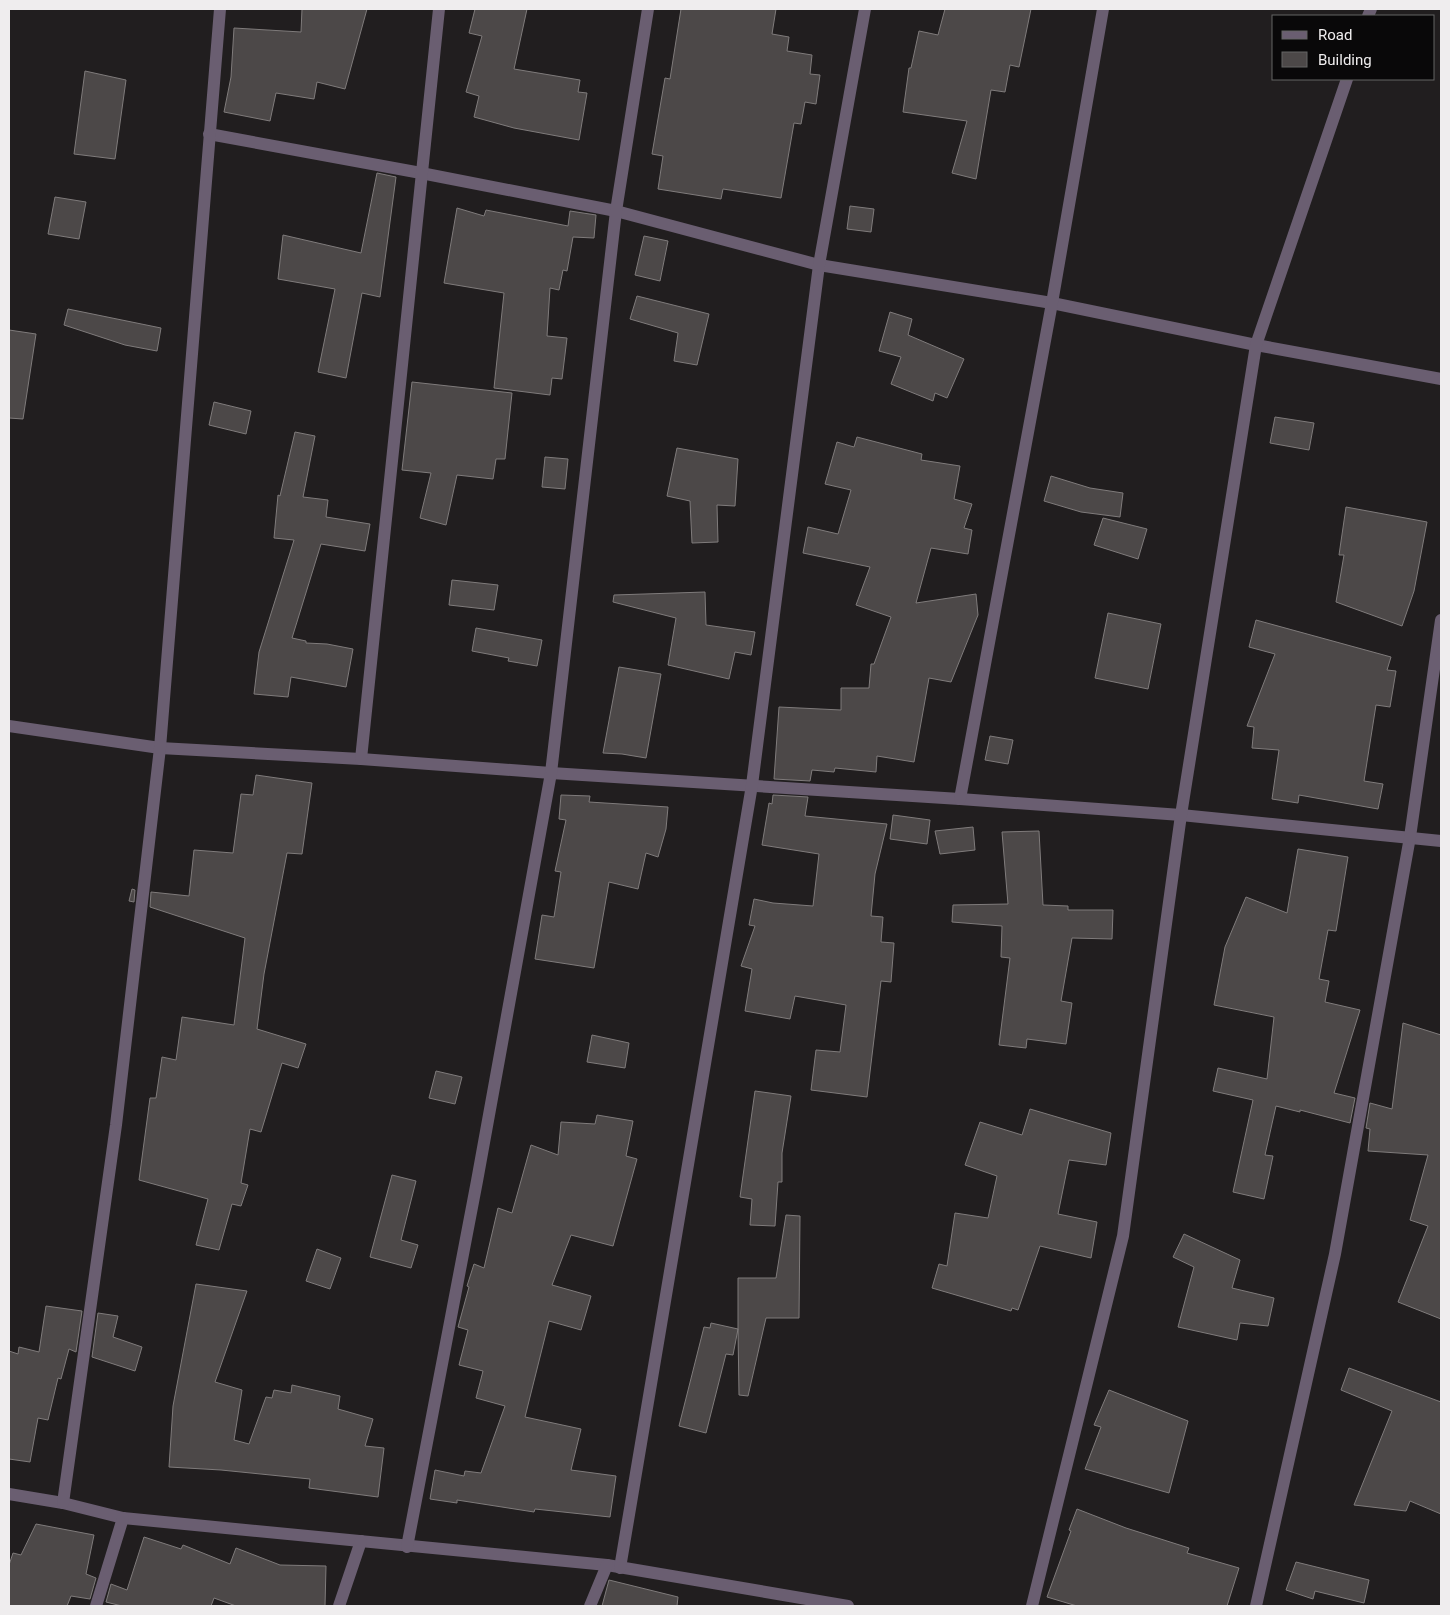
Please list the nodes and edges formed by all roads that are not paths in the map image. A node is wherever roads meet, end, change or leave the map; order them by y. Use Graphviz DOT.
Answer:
graph roads {
  1 [pos="220,9"];
  2 [pos="439,9"];
  3 [pos="648,9"];
  4 [pos="865,9"];
  5 [pos="1102,9"];
  6 [pos="1347,80"];
  7 [pos="209,134"];
  8 [pos="421,173"];
  9 [pos="616,211"];
  10 [pos="819,265"];
  11 [pos="1052,303"];
  12 [pos="1256,346"];
  13 [pos="1441,379"];
  14 [pos="1441,620"];
  15 [pos="9,726"];
  16 [pos="160,748"];
  17 [pos="362,759"];
  18 [pos="551,773"];
  19 [pos="752,785"];
  20 [pos="960,799"];
  21 [pos="1181,816"];
  22 [pos="1410,838"];
  23 [pos="1441,841"];
  24 [pos="9,1494"];
  25 [pos="63,1503"];
  26 [pos="124,1518"];
  27 [pos="361,1541"];
  28 [pos="406,1547"];
  29 [pos="607,1565"];
  30 [pos="620,1568"];
  31 [pos="96,1606"];
  32 [pos="339,1606"];
  33 [pos="590,1606"];
  34 [pos="848,1606"];
  35 [pos="1032,1606"];
  36 [pos="1256,1606"];
  1 -- 7 [label="street"];
  2 -- 8 [label="street"];
  3 -- 9 [label="street"];
  4 -- 10 [label="street"];
  5 -- 11 [label="street"];
  6 -- 12 [label="street"];
  7 -- 8 [label="street"];
  7 -- 16 [label="street"];
  8 -- 9 [label="street"];
  8 -- 17 [label="street"];
  9 -- 10 [label="street"];
  9 -- 18 [label="street"];
  10 -- 11 [label="street"];
  10 -- 19 [label="street"];
  11 -- 12 [label="street"];
  11 -- 20 [label="street"];
  12 -- 13 [label="street"];
  12 -- 21 [label="street"];
  14 -- 22 [label="street"];
  15 -- 16 [label="street"];
  16 -- 17 [label="street"];
  16 -- 25 [label="street"];
  17 -- 18 [label="street"];
  18 -- 19 [label="street"];
  18 -- 28 [label="street"];
  19 -- 20 [label="street"];
  19 -- 30 [label="street"];
  20 -- 21 [label="street"];
  21 -- 22 [label="street"];
  21 -- 35 [label="street"];
  22 -- 23 [label="street"];
  22 -- 36 [label="street"];
  24 -- 25 [label="street"];
  25 -- 26 [label="street"];
  26 -- 27 [label="street"];
  26 -- 31 [label="street"];
  27 -- 28 [label="street"];
  27 -- 32 [label="street"];
  28 -- 29 [label="street"];
  29 -- 30 [label="street"];
  29 -- 33 [label="street"];
  30 -- 34 [label="street"];
}
